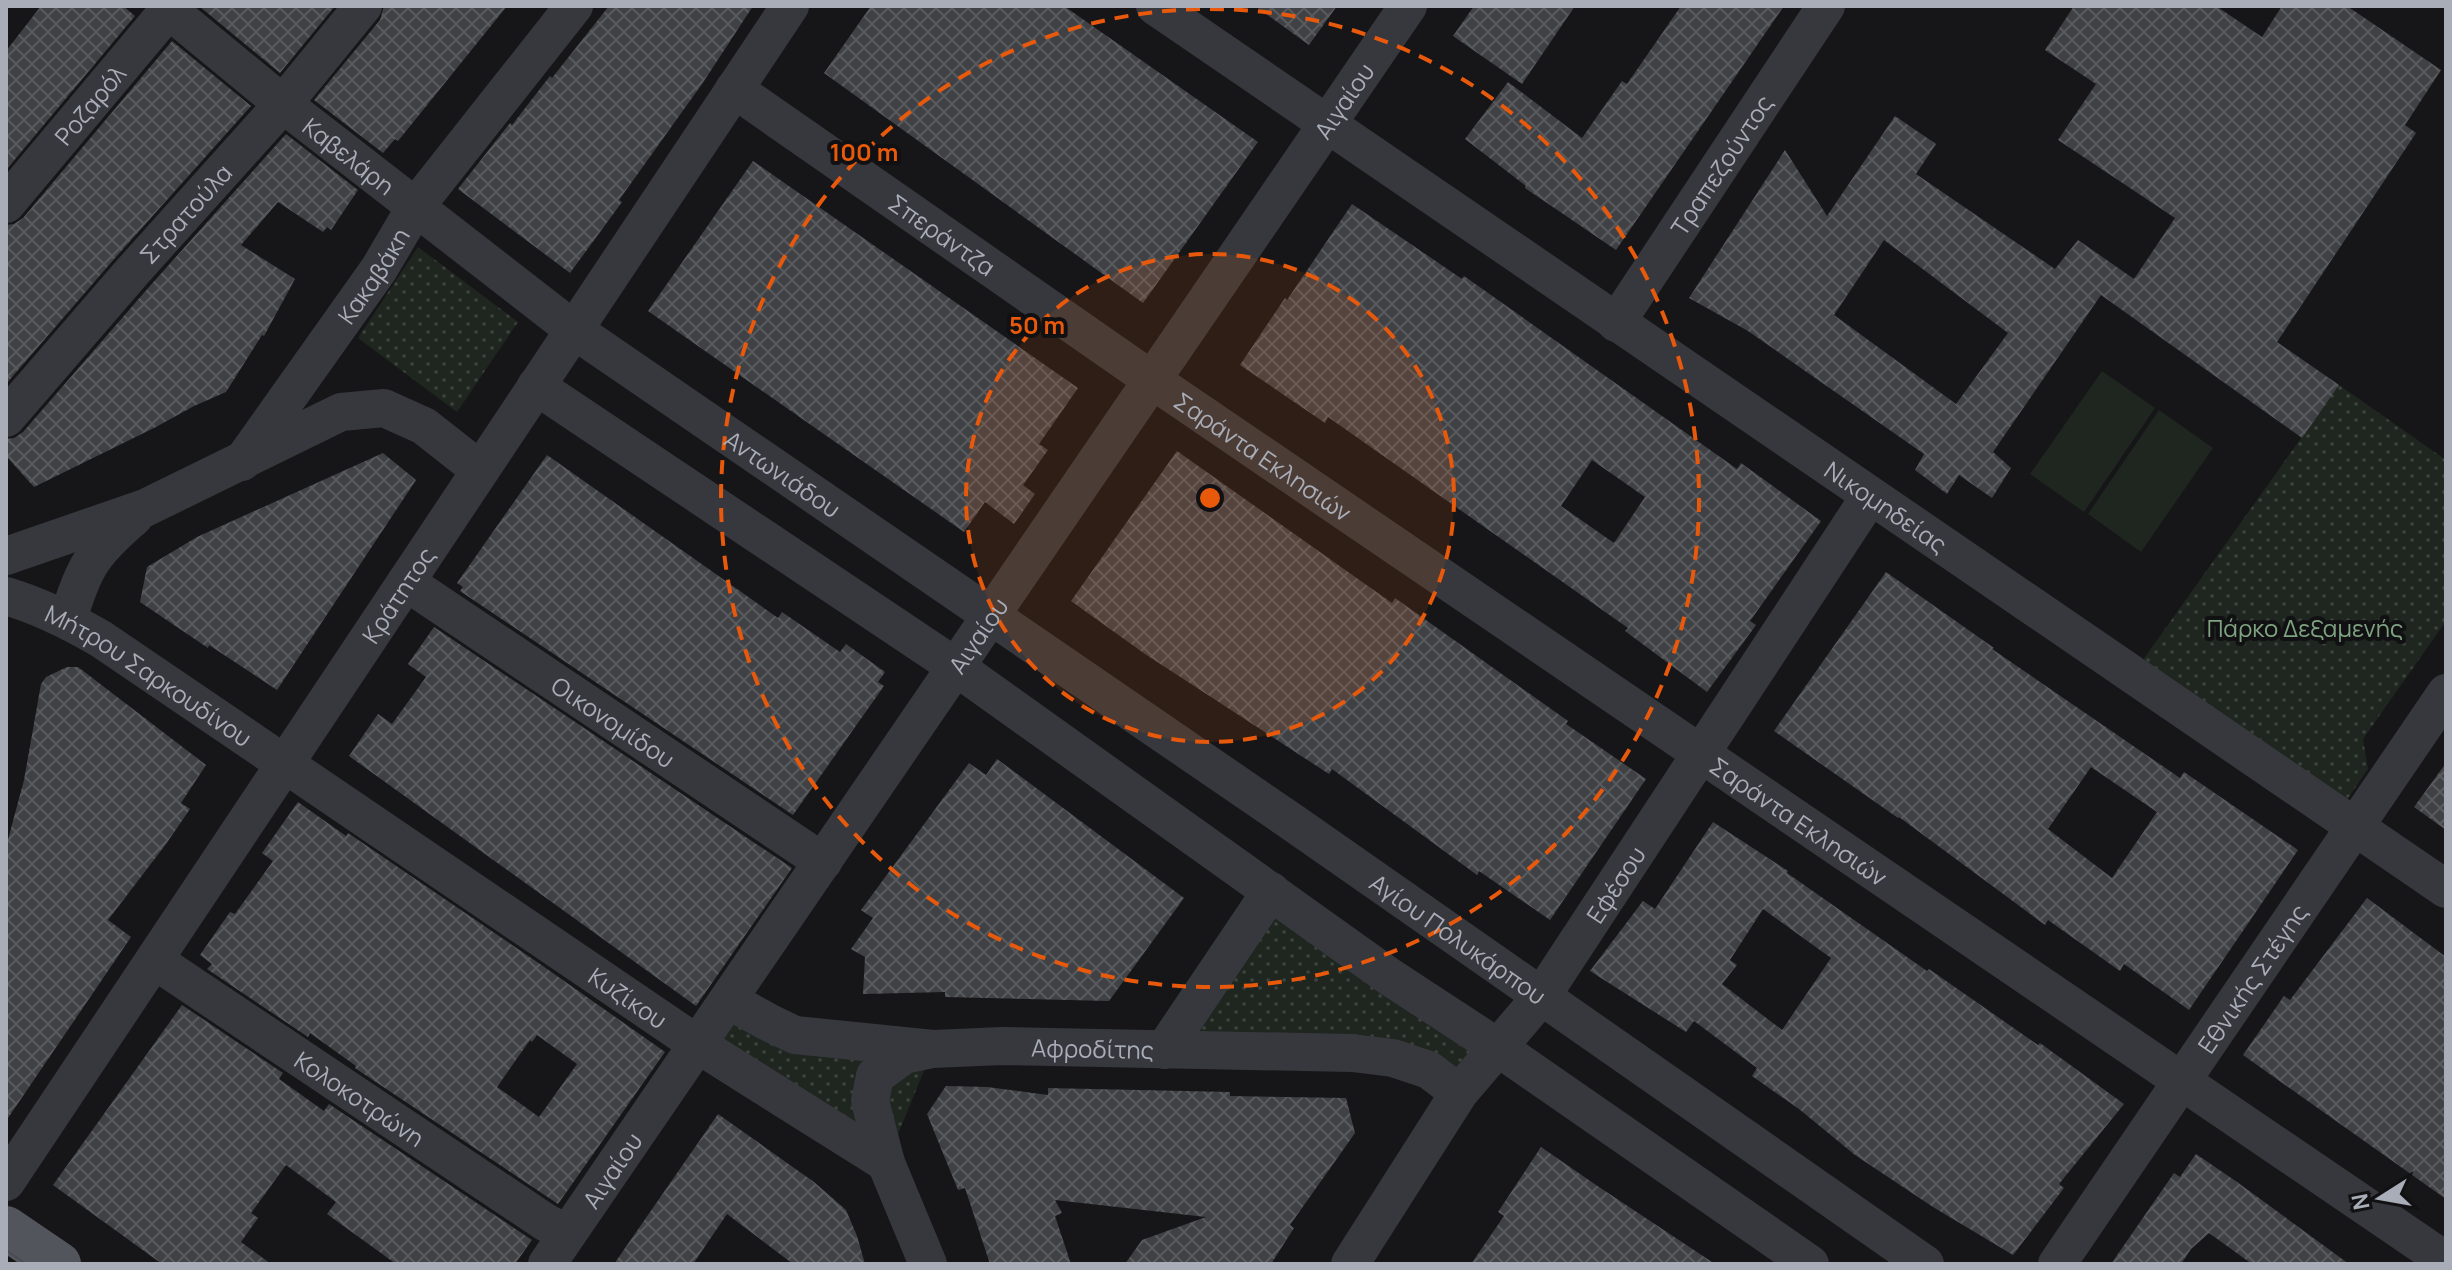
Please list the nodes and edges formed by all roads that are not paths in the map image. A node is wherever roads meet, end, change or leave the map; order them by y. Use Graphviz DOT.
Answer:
graph roads {
  1 [pos="363,6"];
  2 [pos="574,6"];
  3 [pos="790,6"];
  4 [pos="1155,6"];
  5 [pos="1408,6"];
  6 [pos="1826,6"];
  7 [pos="168,7"];
  8 [pos="734,89"];
  9 [pos="283,104"];
  10 [pos="1327,125"];
  11 [pos="6,204"];
  12 [pos="416,206"];
  13 [pos="1616,323"];
  14 [pos="574,330"];
  15 [pos="1152,380"];
  16 [pos="536,386"];
  17 [pos="6,418"];
  18 [pos="242,462"];
  19 [pos="480,470"];
  20 [pos="1870,496"];
  21 [pos="145,508"];
  22 [pos="6,556"];
  23 [pos="406,582"];
  24 [pos="6,596"];
  25 [pos="991,615"];
  26 [pos="68,620"];
  27 [pos="956,667"];
  28 [pos="2446,693"];
  29 [pos="1700,752"];
  30 [pos="285,764"];
  31 [pos="2354,827"];
  32 [pos="823,862"];
  33 [pos="2446,889"];
  34 [pos="1271,891"];
  35 [pos="154,960"];
  36 [pos="1541,997"];
  37 [pos="728,1000"];
  38 [pos="697,1044"];
  39 [pos="1497,1047"];
  40 [pos="933,1049"];
  41 [pos="1164,1050"];
  42 [pos="2181,1081"];
  43 [pos="1459,1093"];
  44 [pos="886,1163"];
  45 [pos="6,1182"];
  46 [pos="6,1228"];
  47 [pos="557,1249"];
  48 [pos="2446,1261"];
  49 [pos="59,1264"];
  50 [pos="928,1264"];
  51 [pos="1350,1264"];
  52 [pos="1810,1264"];
  53 [pos="1925,1264"];
  54 [pos="2057,1264"];
  1 -- 9 [label="street, Στρατούλα"];
  2 -- 12 [label="street, Κακαβάκη"];
  3 -- 8 [label="street, Κράτητος"];
  4 -- 10 [label="street, Νικομηδείας"];
  5 -- 10 [label="street, Αιγαίου"];
  6 -- 13 [label="street, Τραπεζούντος"];
  7 -- 9 [label="street, Καβελάρη"];
  7 -- 11 [label="street, Ροζαρόλ"];
  8 -- 14 [label="street, Κράτητος"];
  8 -- 15 [label="street, Σπεράντζα"];
  9 -- 12 [label="street, Καβελάρη"];
  9 -- 17 [label="street, Στρατούλα"];
  10 -- 13 [label="street, Νικομηδείας"];
  10 -- 15 [label="street, Αιγαίου"];
  12 -- 14 [label="street, Καβελάρη"];
  12 -- 18 [label="street, Κακαβάκη"];
  13 -- 20 [label="street, Νικομηδείας"];
  14 -- 16 [label="street, Κράτητος"];
  14 -- 25 [label="street, Αντωνιάδου"];
  15 -- 25 [label="street, Αιγαίου"];
  15 -- 29 [label="street, Σαράντα Εκλησιών"];
  16 -- 19 [label="street, Κράτητος"];
  16 -- 27 [label="street"];
  18 -- 19 [label="street"];
  18 -- 21 [label="street, Κακαβάκη"];
  19 -- 23 [label="street, Κράτητος"];
  20 -- 29 [label="street, Εφέσου"];
  20 -- 31 [label="street, Νικομηδείας"];
  21 -- 22 [label="street, Κακαβάκη"];
  21 -- 26 [label="street, Κακαβάκη"];
  23 -- 30 [label="street, Κράτητος"];
  23 -- 32 [label="street, Οικονομίδου"];
  24 -- 26 [label="street, Μήτρου Σαρκουδίνου"];
  25 -- 27 [label="street, Αιγαίου"];
  25 -- 36 [label="street, Αγίου Πολυκάρπου"];
  26 -- 30 [label="street, Μήτρου Σαρκουδίνου"];
  27 -- 32 [label="street, Αιγαίου"];
  27 -- 34 [label="street"];
  28 -- 31 [label="street, Εθνικής Στέγης"];
  29 -- 36 [label="street, Εφέσου"];
  29 -- 42 [label="street, Σαράντα Εκλησιών"];
  30 -- 35 [label="street, Κράτητος"];
  30 -- 38 [label="street, Κυζίκου"];
  31 -- 33 [label="street, Νικομηδείας"];
  31 -- 42 [label="street, Εθνικής Στέγης"];
  32 -- 37 [label="street, Αιγαίου"];
  34 -- 39 [label="street"];
  34 -- 41 [label="street"];
  35 -- 45 [label="street, Κράτητος"];
  35 -- 47 [label="street, Κολοκοτρώνη"];
  36 -- 39 [label="street, Εφέσου"];
  36 -- 53 [label="street, Αγίου Πολυκάρπου"];
  37 -- 38 [label="street, Αιγαίου"];
  37 -- 40 [label="street, Αφροδίτης"];
  38 -- 44 [label="street, Κυζίκου"];
  38 -- 47 [label="street, Αιγαίου"];
  39 -- 43 [label="street, Εφέσου"];
  39 -- 52 [label="street"];
  40 -- 41 [label="street, Αφροδίτης"];
  40 -- 44 [label="street"];
  41 -- 43 [label="street, Αφροδίτης"];
  42 -- 48 [label="street, Σαράντα Εκλησιών"];
  42 -- 54 [label="street, Εθνικής Στέγης"];
  43 -- 51 [label="street, Εφέσου"];
  44 -- 50 [label="street"];
  46 -- 49 [label="main road"];
}
